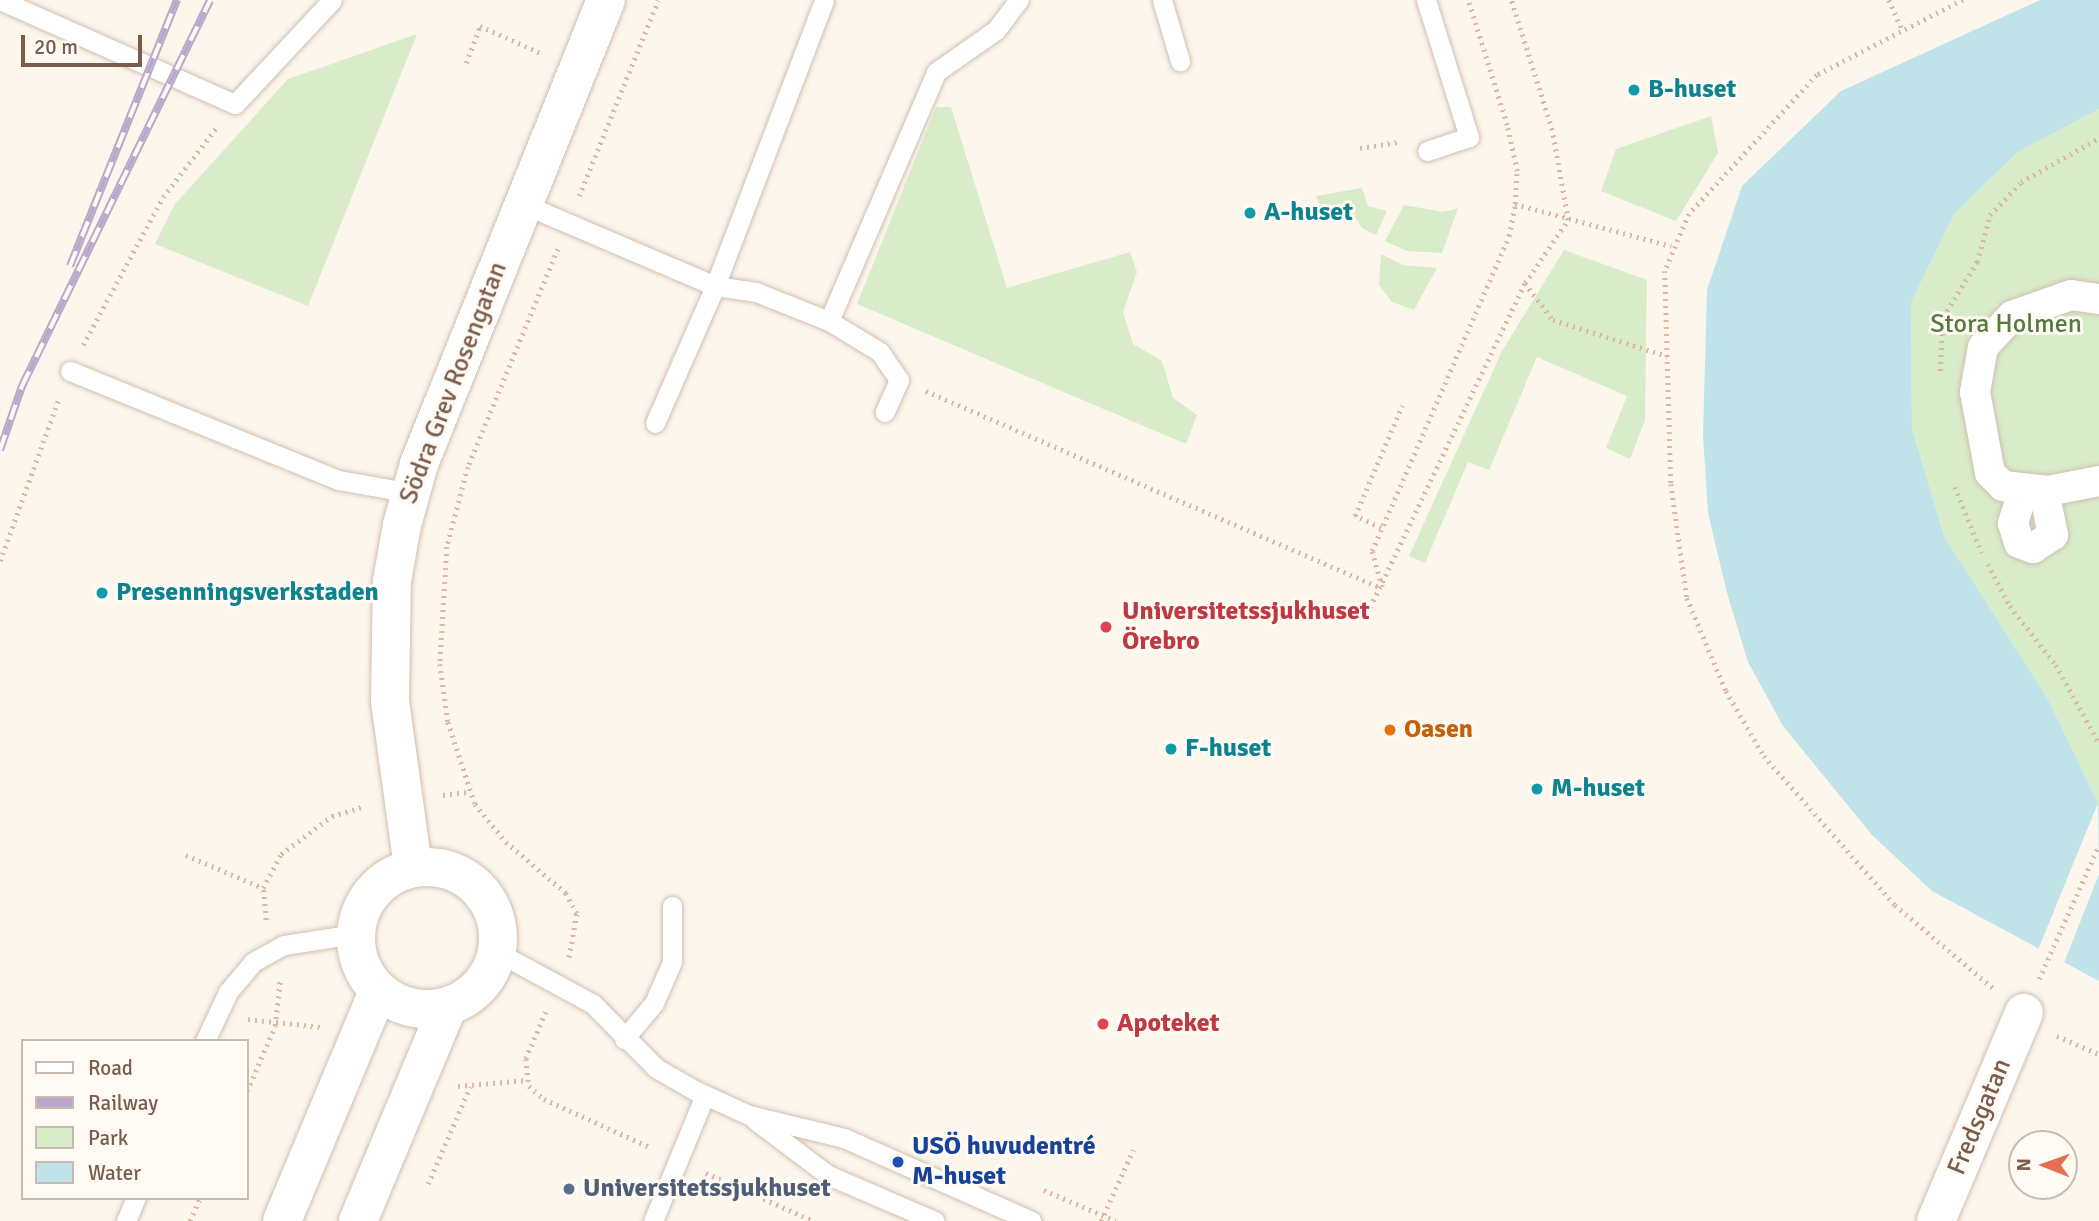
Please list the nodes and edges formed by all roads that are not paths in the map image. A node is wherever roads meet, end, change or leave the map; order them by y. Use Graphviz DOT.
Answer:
graph roads {
  1 [pos="0,0"];
  2 [pos="332,0"];
  3 [pos="606,0"];
  4 [pos="824,0"];
  5 [pos="1019,0"];
  6 [pos="1161,0"];
  7 [pos="1426,0"];
  8 [pos="1180,61"];
  9 [pos="1427,151"];
  10 [pos="523,204"];
  11 [pos="715,286"];
  12 [pos="2099,299"];
  13 [pos="830,321"];
  14 [pos="70,371"];
  15 [pos="885,412"];
  16 [pos="655,424"];
  17 [pos="2099,481"];
  18 [pos="411,494"];
  19 [pos="413,867"];
  20 [pos="672,906"];
  21 [pos="355,934"];
  22 [pos="497,952"];
  23 [pos="378,991"];
  24 [pos="448,1006"];
  25 [pos="2024,1013"];
  26 [pos="206,1039"];
  27 [pos="624,1039"];
  28 [pos="705,1095"];
  29 [pos="749,1115"];
  30 [pos="135,1200"];
  31 [pos="126,1221"];
  32 [pos="282,1221"];
  33 [pos="358,1221"];
  34 [pos="653,1221"];
  35 [pos="935,1221"];
  36 [pos="1031,1221"];
  37 [pos="1936,1221"];
  1 -- 2 [label="lane"];
  3 -- 10 [label="street, Södra Grev Rosengatan"];
  4 -- 11 [label="lane"];
  5 -- 13 [label="lane"];
  6 -- 8 [label="lane"];
  7 -- 9 [label="lane"];
  10 -- 11 [label="lane"];
  10 -- 18 [label="street, Södra Grev Rosengatan"];
  11 -- 13 [label="lane"];
  11 -- 16 [label="lane"];
  12 -- 17 [label="street"];
  13 -- 15 [label="lane"];
  14 -- 18 [label="lane"];
  18 -- 19 [label="street, Södra Grev Rosengatan"];
  19 -- 21 [label="street"];
  19 -- 22 [label="street"];
  20 -- 27 [label="lane"];
  21 -- 23 [label="street"];
  21 -- 26 [label="lane"];
  22 -- 24 [label="street"];
  22 -- 27 [label="lane"];
  23 -- 24 [label="street"];
  23 -- 32 [label="street"];
  24 -- 33 [label="street"];
  25 -- 37 [label="street, Fredsgatan"];
  27 -- 28 [label="lane"];
  28 -- 29 [label="lane"];
  28 -- 34 [label="lane"];
  29 -- 35 [label="lane"];
  29 -- 36 [label="lane"];
  30 -- 31 [label="lane"];
}
